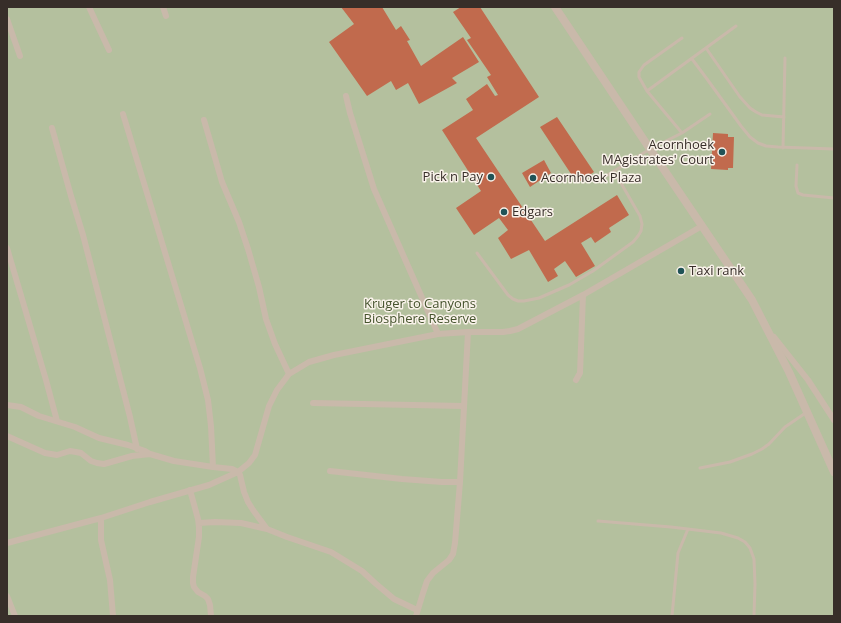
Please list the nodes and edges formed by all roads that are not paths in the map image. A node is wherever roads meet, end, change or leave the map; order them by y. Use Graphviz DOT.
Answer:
graph roads {
  1 [pos="89,7"];
  2 [pos="163,7"];
  3 [pos="555,7"];
  4 [pos="166,16"];
  5 [pos="7,19"];
  6 [pos="736,26"];
  7 [pos="682,38"];
  8 [pos="706,48"];
  9 [pos="109,50"];
  10 [pos="20,56"];
  11 [pos="785,58"];
  12 [pos="692,59"];
  13 [pos="647,91"];
  14 [pos="346,96"];
  15 [pos="122,114"];
  16 [pos="710,114"];
  17 [pos="784,117"];
  18 [pos="204,120"];
  19 [pos="52,128"];
  20 [pos="682,133"];
  21 [pos="783,148"];
  22 [pos="650,149"];
  23 [pos="834,149"];
  24 [pos="797,165"];
  25 [pos="614,171"];
  26 [pos="606,176"];
  27 [pos="834,198"];
  28 [pos="702,226"];
  29 [pos="7,248"];
  30 [pos="477,253"];
  31 [pos="583,294"];
  32 [pos="767,328"];
  33 [pos="468,332"];
  34 [pos="438,334"];
  35 [pos="289,374"];
  36 [pos="576,380"];
  37 [pos="313,403"];
  38 [pos="7,405"];
  39 [pos="464,406"];
  40 [pos="807,412"];
  41 [pos="834,420"];
  42 [pos="57,421"];
  43 [pos="7,436"];
  44 [pos="138,449"];
  45 [pos="150,454"];
  46 [pos="213,467"];
  47 [pos="700,468"];
  48 [pos="330,471"];
  49 [pos="238,472"];
  50 [pos="834,472"];
  51 [pos="460,482"];
  52 [pos="190,490"];
  53 [pos="100,518"];
  54 [pos="598,521"];
  55 [pos="199,523"];
  56 [pos="267,529"];
  57 [pos="688,529"];
  58 [pos="7,543"];
  59 [pos="7,596"];
  60 [pos="417,613"];
  61 [pos="15,616"];
  62 [pos="113,616"];
  63 [pos="211,616"];
  64 [pos="672,616"];
  65 [pos="754,616"];
  1 -- 9 [label="street"];
  2 -- 4 [label="street"];
  3 -- 22 [label="street"];
  5 -- 10 [label="street"];
  6 -- 8 [label="lane"];
  7 -- 13 [label="lane"];
  8 -- 12 [label="lane"];
  8 -- 17 [label="lane"];
  11 -- 17 [label="lane"];
  12 -- 13 [label="lane"];
  12 -- 21 [label="lane"];
  13 -- 20 [label="lane"];
  14 -- 34 [label="street"];
  15 -- 46 [label="street"];
  16 -- 20 [label="lane"];
  17 -- 21 [label="lane"];
  18 -- 35 [label="street"];
  19 -- 44 [label="street"];
  20 -- 22 [label="lane"];
  21 -- 23 [label="lane"];
  22 -- 25 [label="lane"];
  22 -- 28 [label="street"];
  24 -- 27 [label="lane"];
  25 -- 26 [label="lane"];
  25 -- 30 [label="lane"];
  28 -- 31 [label="street"];
  28 -- 32 [label="street"];
  29 -- 42 [label="street"];
  31 -- 33 [label="street"];
  31 -- 36 [label="street"];
  32 -- 40 [label="street"];
  32 -- 41 [label="street"];
  33 -- 34 [label="street"];
  33 -- 39 [label="street"];
  34 -- 35 [label="street"];
  35 -- 49 [label="street"];
  37 -- 39 [label="street"];
  38 -- 42 [label="street"];
  39 -- 51 [label="street"];
  40 -- 47 [label="lane"];
  40 -- 50 [label="street"];
  42 -- 44 [label="street"];
  43 -- 45 [label="street"];
  44 -- 45 [label="street"];
  45 -- 46 [label="street"];
  46 -- 49 [label="street"];
  48 -- 51 [label="street"];
  49 -- 52 [label="street"];
  49 -- 56 [label="street"];
  51 -- 60 [label="street"];
  52 -- 53 [label="street"];
  52 -- 55 [label="street"];
  53 -- 58 [label="street"];
  53 -- 62 [label="street"];
  54 -- 57 [label="lane"];
  55 -- 56 [label="street"];
  55 -- 63 [label="street"];
  56 -- 60 [label="street"];
  57 -- 64 [label="lane"];
  57 -- 65 [label="lane"];
  59 -- 61 [label="street"];
}
